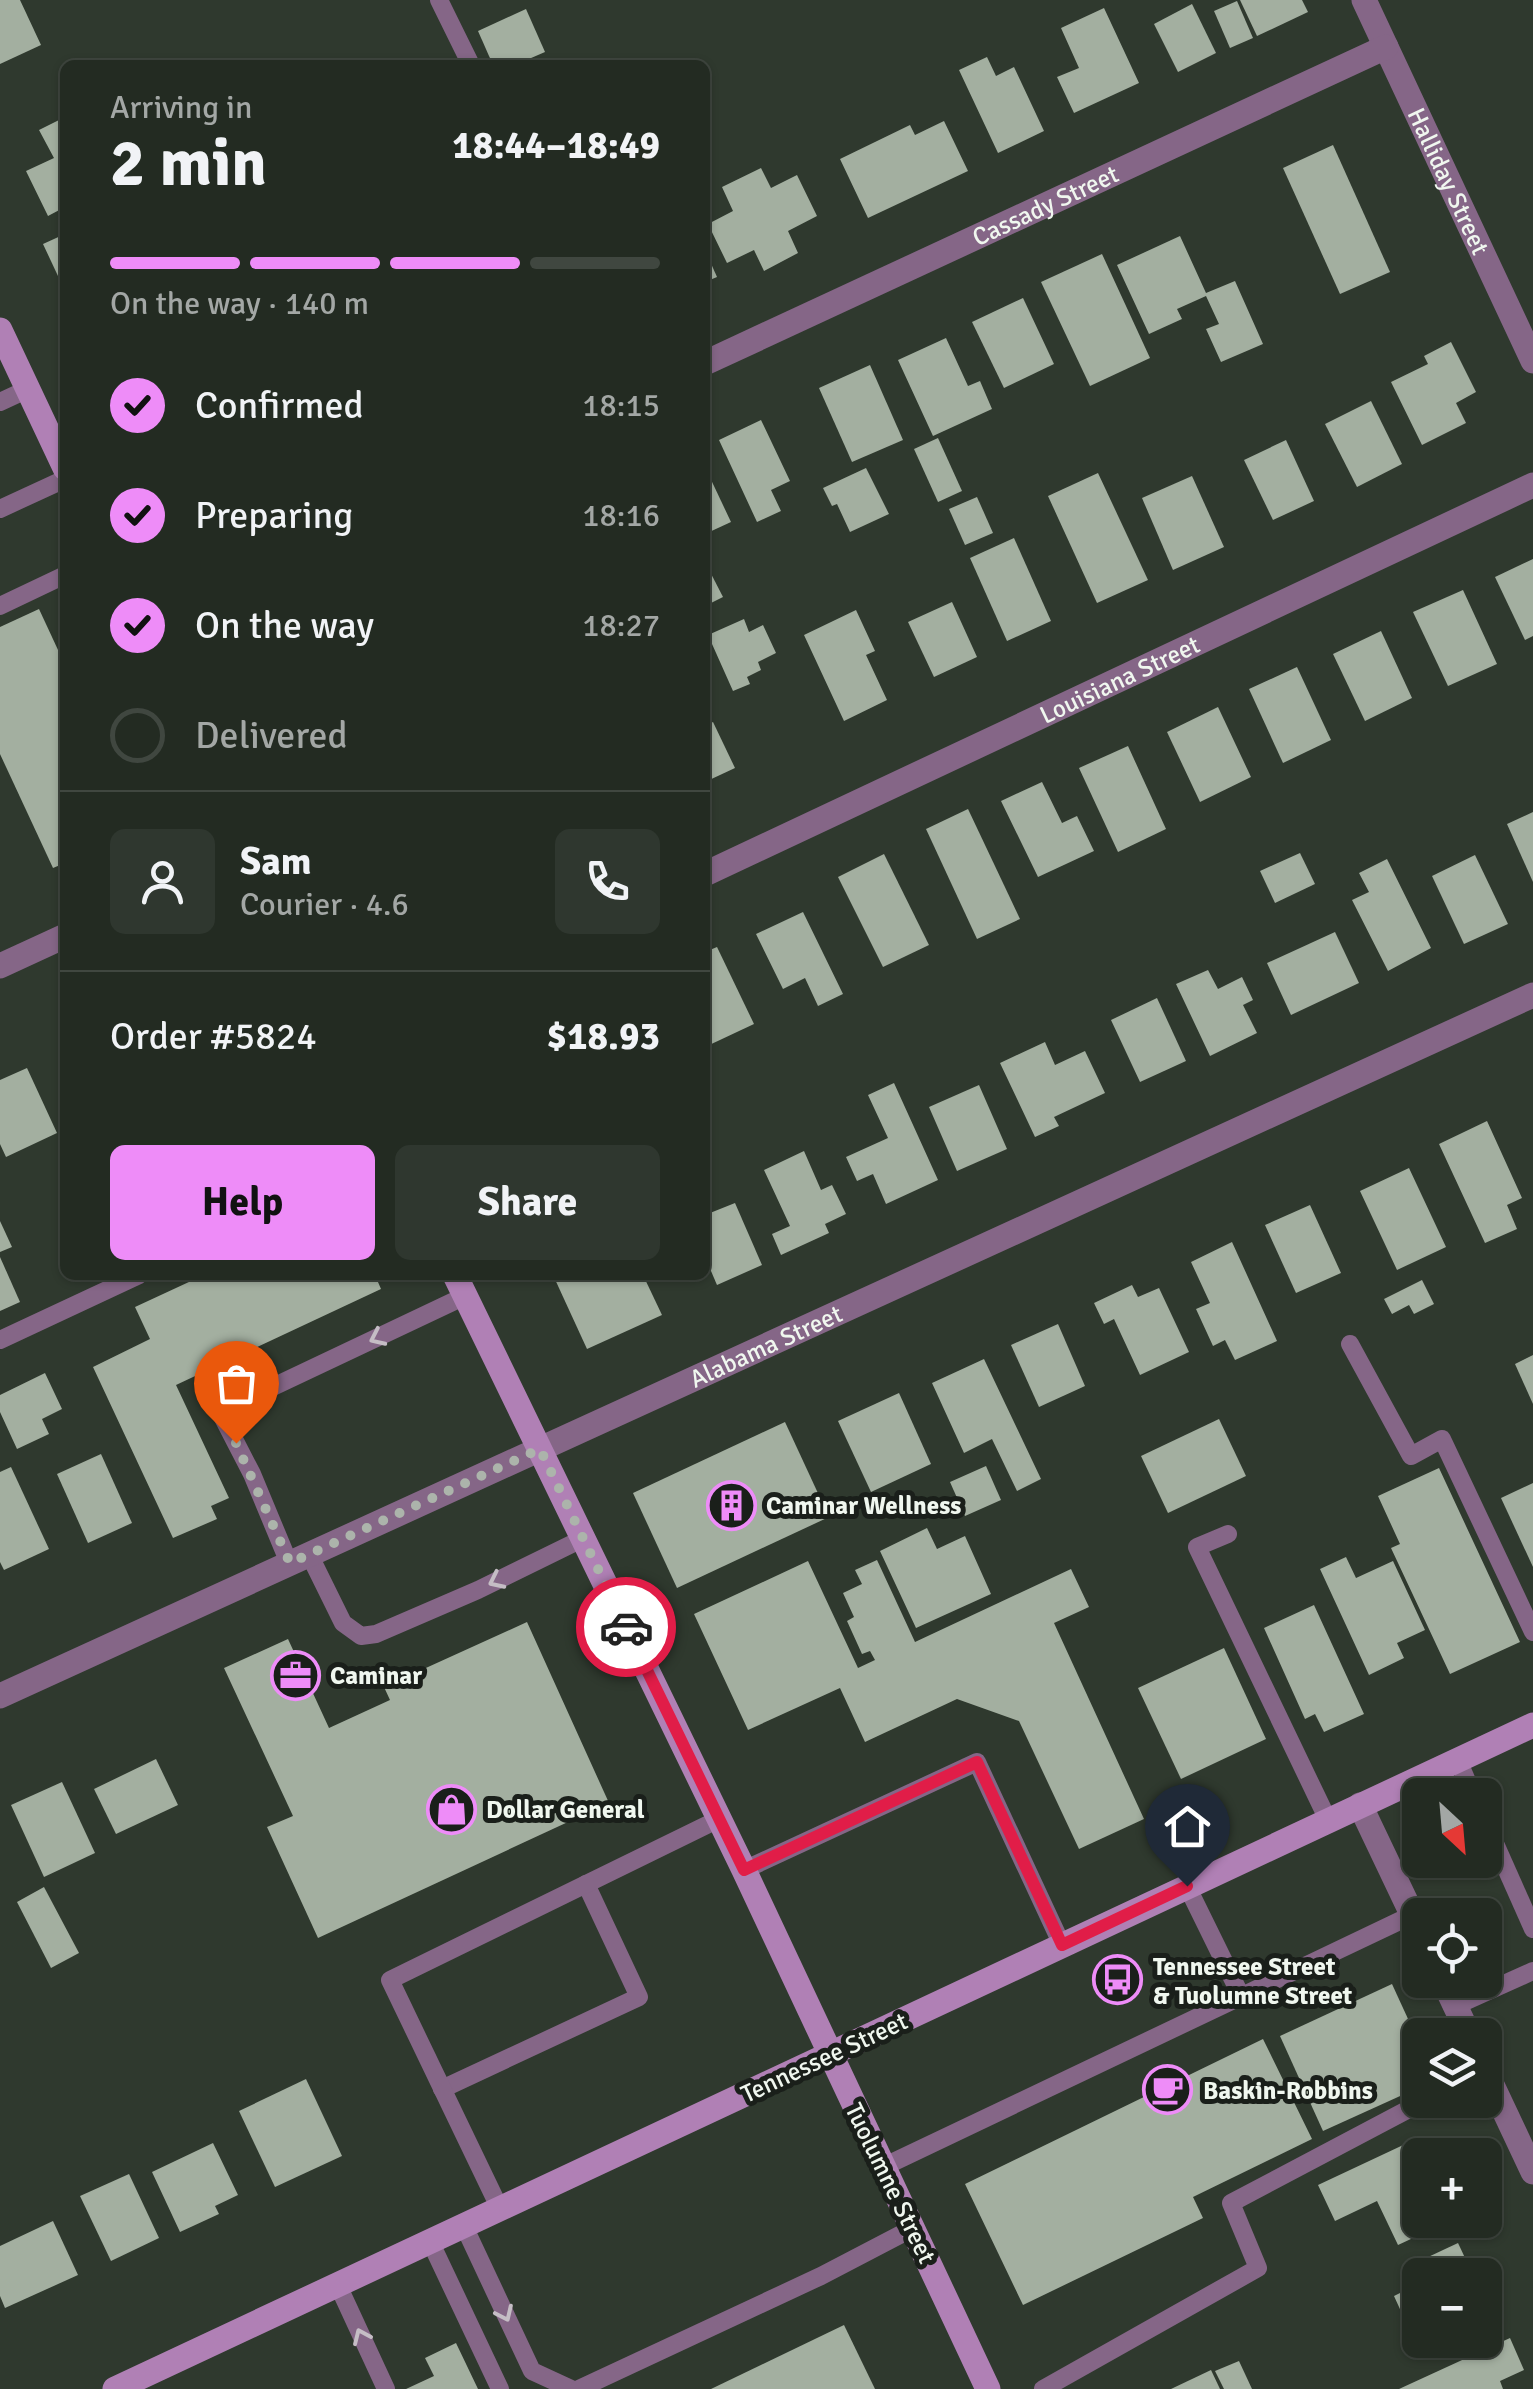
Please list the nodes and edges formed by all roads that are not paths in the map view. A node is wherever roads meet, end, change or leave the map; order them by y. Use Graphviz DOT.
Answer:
graph roads {
  1 [pos="440,0"];
  2 [pos="1364,0"];
  3 [pos="1386,47"];
  4 [pos="469,60"];
  5 [pos="0,330"];
  6 [pos="710,361"];
  7 [pos="1533,361"];
  8 [pos="28,388"];
  9 [pos="0,402"];
  10 [pos="60,457"];
  11 [pos="60,481"];
  12 [pos="1533,485"];
  13 [pos="0,509"];
  14 [pos="60,578"];
  15 [pos="0,606"];
  16 [pos="710,872"];
  17 [pos="60,938"];
  18 [pos="0,966"];
  19 [pos="1533,995"];
  20 [pos="128,1280"];
  21 [pos="460,1285"];
  22 [pos="0,1340"];
  23 [pos="1350,1344"];
  24 [pos="540,1449"];
  25 [pos="1228,1534"];
  26 [pos="584,1538"];
  27 [pos="299,1558"];
  28 [pos="1533,1632"];
  29 [pos="0,1696"];
  30 [pos="1533,1725"];
  31 [pos="1458,1760"];
  32 [pos="1466,1778"];
  33 [pos="1360,1805"];
  34 [pos="719,1820"];
  35 [pos="1328,1820"];
  36 [pos="1502,1859"];
  37 [pos="744,1870"];
  38 [pos="586,1884"];
  39 [pos="1187,1886"];
  40 [pos="1404,1898"];
  41 [pos="1402,1929"];
  42 [pos="1533,1929"];
  43 [pos="1062,1945"];
  44 [pos="1533,1971"];
  45 [pos="1242,1996"];
  46 [pos="1451,1998"];
  47 [pos="1455,2006"];
  48 [pos="1460,2018"];
  49 [pos="829,2055"];
  50 [pos="442,2089"];
  51 [pos="1502,2106"];
  52 [pos="1402,2113"];
  53 [pos="883,2167"];
  54 [pos="1533,2172"];
  55 [pos="500,2208"];
  56 [pos="464,2226"];
  57 [pos="912,2228"];
  58 [pos="430,2240"];
  59 [pos="336,2283"];
  60 [pos="115,2389"];
  61 [pos="386,2389"];
  62 [pos="500,2389"];
  63 [pos="570,2389"];
  64 [pos="579,2389"];
  65 [pos="988,2389"];
  66 [pos="1043,2389"];
  1 -- 4 [label="lane"];
  2 -- 3 [label="street, Halliday Street"];
  3 -- 6 [label="street, Cassady Street"];
  3 -- 7 [label="street, Halliday Street"];
  5 -- 8 [label="main road"];
  8 -- 9 [label="lane"];
  8 -- 10 [label="main road"];
  11 -- 13 [label="lane"];
  12 -- 16 [label="street, Louisiana Street"];
  14 -- 15 [label="lane"];
  17 -- 18 [label="street"];
  19 -- 24 [label="street, Alabama Street"];
  20 -- 22 [label="lane"];
  21 -- 24 [label="main road, Tuolumne Street"];
  21 -- 27 [label="lane, one-way"];
  23 -- 28 [label="lane"];
  24 -- 26 [label="main road, Tuolumne Street"];
  24 -- 27 [label="street, Alabama Street"];
  25 -- 35 [label="lane"];
  26 -- 27 [label="lane, one-way"];
  26 -- 34 [label="main road, Tuolumne Street"];
  27 -- 29 [label="street, Alabama Street"];
  30 -- 31 [label="main road, Tennessee Street"];
  31 -- 32 [label="lane"];
  31 -- 33 [label="main road, Tennessee Street"];
  33 -- 35 [label="main road, Tennessee Street"];
  33 -- 40 [label="street"];
  34 -- 37 [label="main road, Tuolumne Street"];
  34 -- 38 [label="lane"];
  35 -- 39 [label="main road, Tennessee Street"];
  36 -- 42 [label="lane"];
  37 -- 43 [label="lane"];
  37 -- 49 [label="main road, Tuolumne Street"];
  38 -- 50 [label="lane"];
  38 -- 50 [label="lane"];
  39 -- 43 [label="main road, Tennessee Street"];
  39 -- 45 [label="lane"];
  41 -- 45 [label="lane"];
  43 -- 49 [label="main road, Tennessee Street"];
  44 -- 47 [label="lane"];
  45 -- 53 [label="lane"];
  46 -- 47 [label="street"];
  47 -- 48 [label="street"];
  49 -- 53 [label="main road, Tuolumne Street"];
  49 -- 55 [label="main road, Tennessee Street"];
  50 -- 55 [label="lane"];
  51 -- 54 [label="street"];
  52 -- 66 [label="lane"];
  53 -- 57 [label="main road, Tuolumne Street"];
  55 -- 56 [label="main road, Tennessee Street"];
  56 -- 58 [label="main road, Tennessee Street"];
  56 -- 63 [label="lane, one-way"];
  57 -- 64 [label="lane"];
  57 -- 65 [label="main road, Tuolumne Street"];
  58 -- 59 [label="main road, Tennessee Street"];
  58 -- 62 [label="lane"];
  59 -- 60 [label="main road, Tennessee Street"];
  61 -- 59 [label="lane, one-way"];
}
